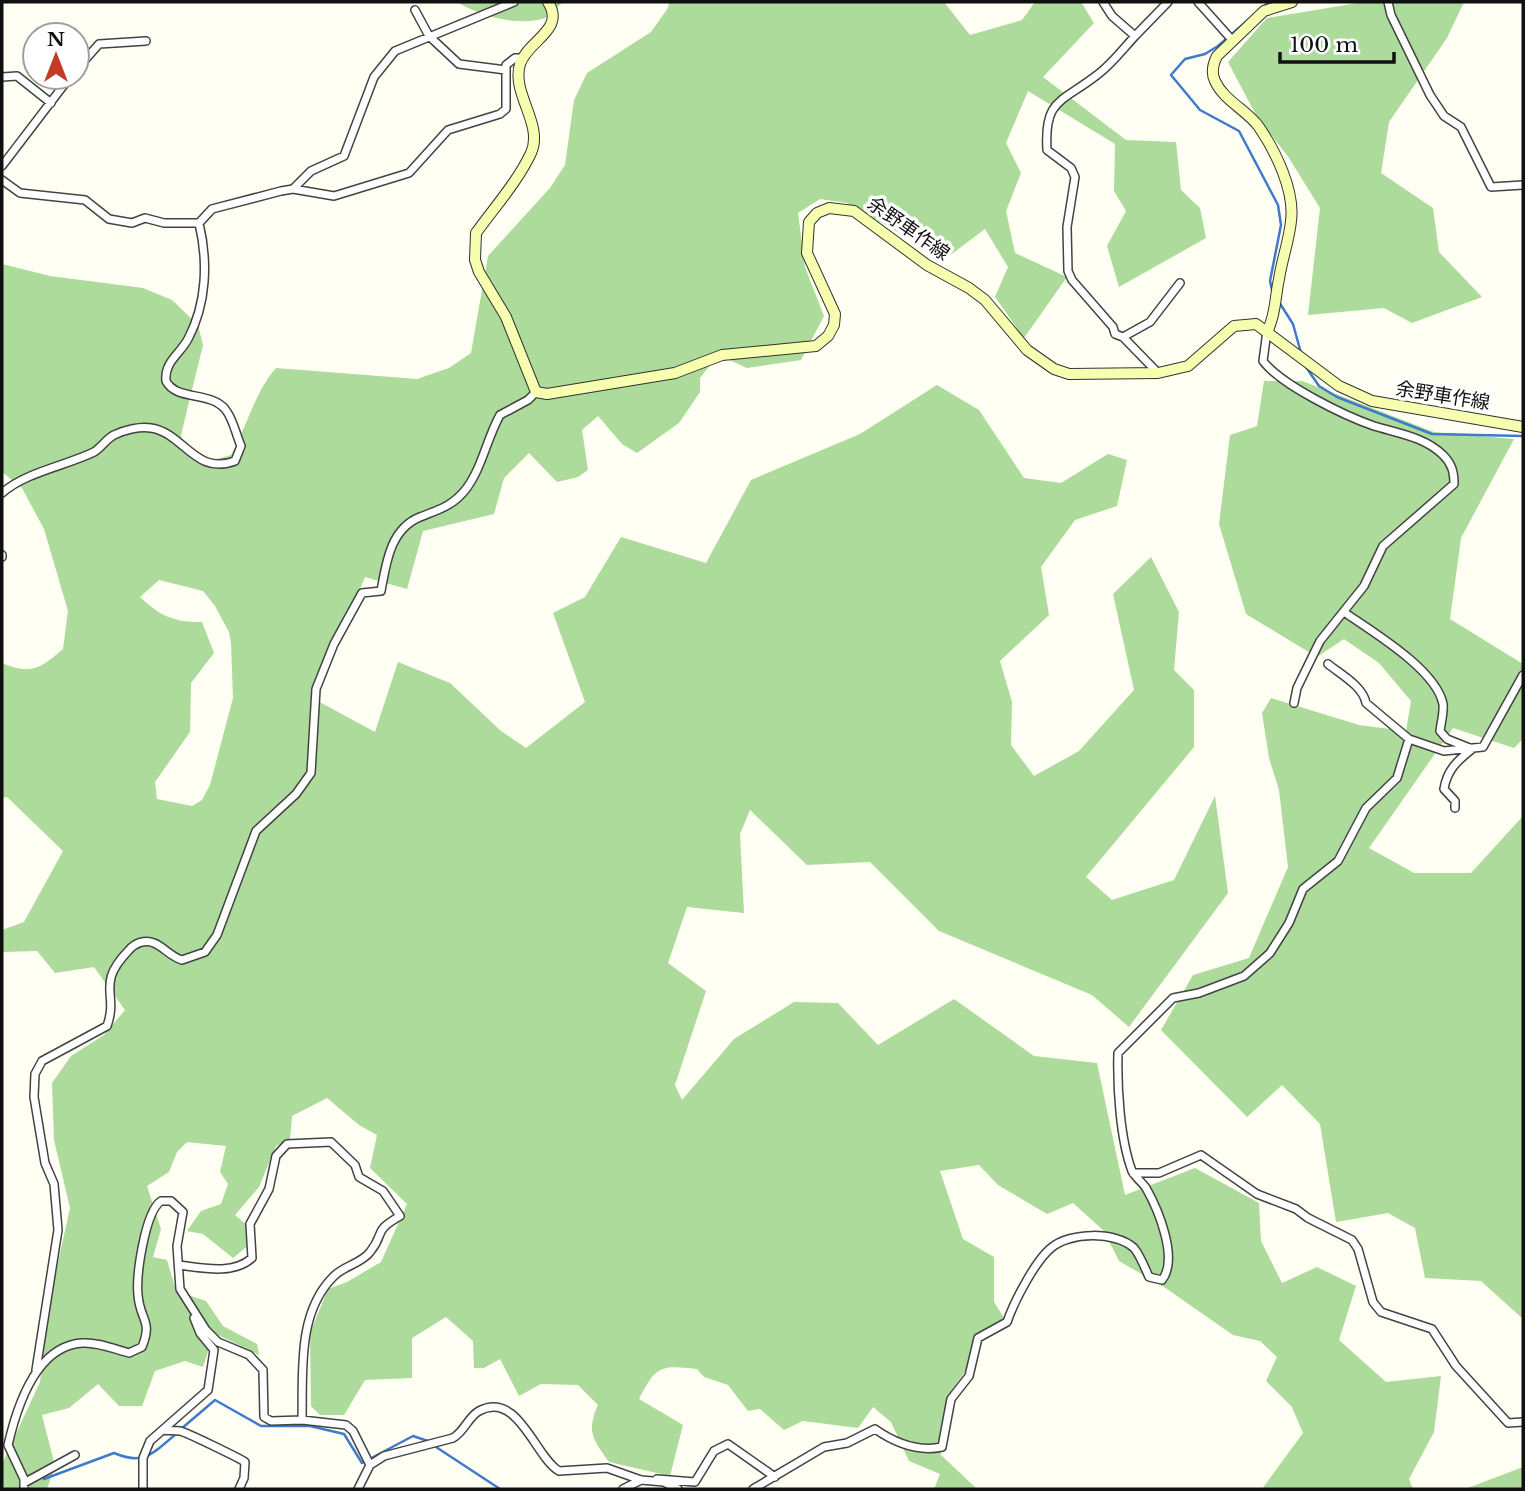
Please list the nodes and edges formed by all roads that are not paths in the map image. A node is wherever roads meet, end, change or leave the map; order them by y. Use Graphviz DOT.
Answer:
graph roads {
  1 [pos="514,2"];
  2 [pos="548,2"];
  3 [pos="1103,2"];
  4 [pos="1168,2"];
  5 [pos="1198,2"];
  6 [pos="1292,2"];
  7 [pos="1388,2"];
  8 [pos="1262,6"];
  9 [pos="415,9"];
  10 [pos="429,36"];
  11 [pos="1135,36"];
  12 [pos="146,41"];
  13 [pos="1233,41"];
  14 [pos="91,53"];
  15 [pos="523,58"];
  16 [pos="506,70"];
  17 [pos="2,77"];
  18 [pos="60,91"];
  19 [pos="51,103"];
  20 [pos="2,166"];
  21 [pos="2,180"];
  22 [pos="1523,185"];
  23 [pos="293,189"];
  24 [pos="199,223"];
  25 [pos="1180,283"];
  26 [pos="1268,330"];
  27 [pos="1123,337"];
  28 [pos="1158,373"];
  29 [pos="536,392"];
  30 [pos="1523,427"];
  31 [pos="2,493"];
  32 [pos="1344,612"];
  33 [pos="1328,664"];
  34 [pos="1523,675"];
  35 [pos="1294,702"];
  36 [pos="1409,739"];
  37 [pos="1472,748"];
  38 [pos="1455,808"];
  39 [pos="1133,1173"];
  40 [pos="179,1265"];
  41 [pos="191,1308"];
  42 [pos="36,1370"];
  43 [pos="302,1420"];
  44 [pos="1523,1422"];
  45 [pos="163,1430"];
  46 [pos="75,1455"];
  47 [pos="370,1465"];
  48 [pos="775,1477"];
  49 [pos="642,1480"];
  50 [pos="653,1481"];
  51 [pos="24,1486"];
  52 [pos="144,1489"];
  53 [pos="239,1489"];
  54 [pos="358,1489"];
  55 [pos="623,1489"];
  56 [pos="678,1489"];
  57 [pos="753,1489"];
  1 -- 10 [label="street"];
  2 -- 15 [label="main road"];
  3 -- 11 [label="street"];
  4 -- 11 [label="street"];
  5 -- 13 [label="street"];
  6 -- 8 [label="main road"];
  7 -- 22 [label="street"];
  8 -- 13 [label="main road"];
  9 -- 10 [label="street"];
  10 -- 16 [label="street"];
  10 -- 23 [label="street"];
  11 -- 27 [label="street"];
  12 -- 14 [label="street"];
  13 -- 26 [label="main road"];
  15 -- 16 [label="street"];
  15 -- 29 [label="main road"];
  16 -- 23 [label="street"];
  17 -- 19 [label="street"];
  18 -- 19 [label="street"];
  19 -- 20 [label="street"];
  21 -- 24 [label="street"];
  23 -- 24 [label="street"];
  24 -- 31 [label="street"];
  25 -- 27 [label="street"];
  26 -- 28 [label="main road, 余野車作線"];
  26 -- 30 [label="main road, 余野車作線"];
  26 -- 32 [label="street"];
  27 -- 28 [label="street"];
  28 -- 29 [label="main road, 余野車作線"];
  29 -- 42 [label="street"];
  32 -- 35 [label="street"];
  32 -- 37 [label="street"];
  33 -- 36 [label="street"];
  34 -- 37 [label="street"];
  36 -- 37 [label="street"];
  36 -- 39 [label="street"];
  37 -- 38 [label="street"];
  39 -- 44 [label="street"];
  39 -- 48 [label="street"];
  40 -- 41 [label="street"];
  40 -- 42 [label="street"];
  40 -- 43 [label="street"];
  41 -- 43 [label="street"];
  41 -- 45 [label="street"];
  42 -- 51 [label="street"];
  43 -- 47 [label="street"];
  45 -- 52 [label="street"];
  45 -- 53 [label="street"];
  46 -- 51 [label="street"];
  47 -- 49 [label="street"];
  47 -- 54 [label="street"];
  48 -- 50 [label="street"];
  48 -- 57 [label="street"];
  49 -- 50 [label="street"];
  49 -- 55 [label="street"];
  50 -- 56 [label="street"];
}
